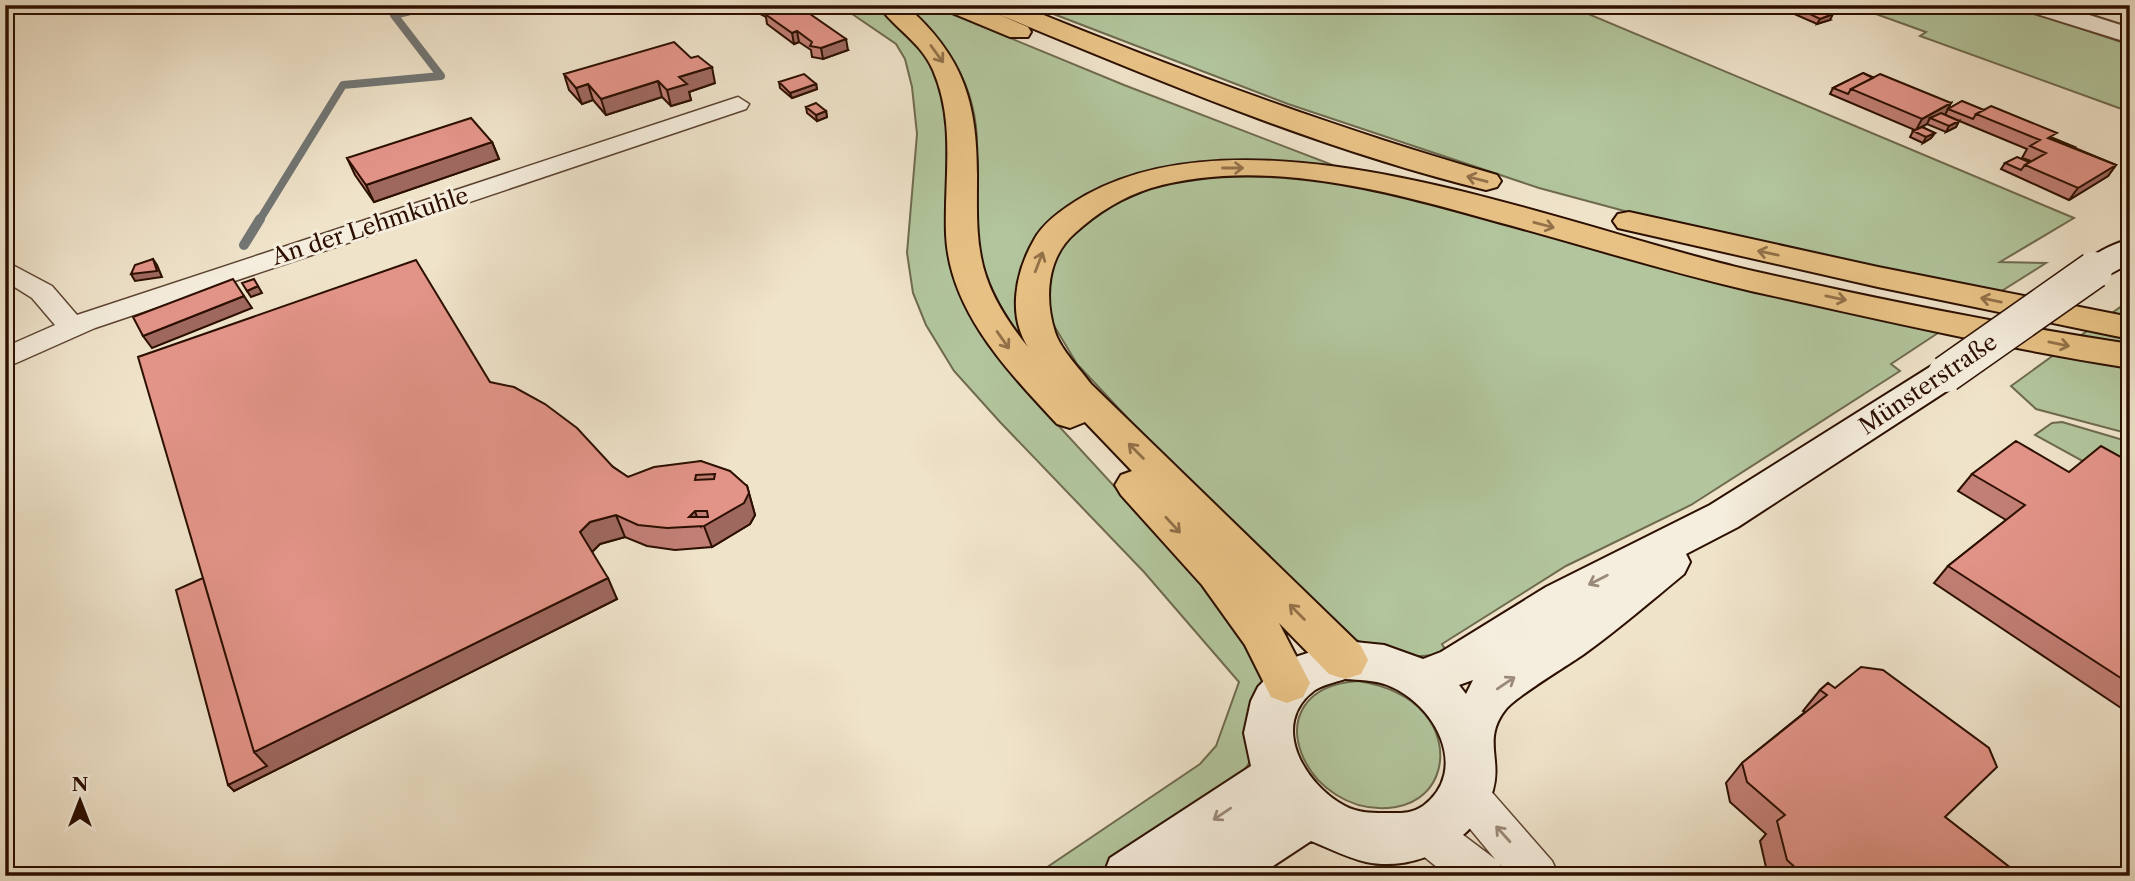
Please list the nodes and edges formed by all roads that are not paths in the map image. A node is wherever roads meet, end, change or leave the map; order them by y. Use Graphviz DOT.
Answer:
graph roads {
  1 [pos="890,5"];
  2 [pos="954,5"];
  3 [pos="998,5"];
  4 [pos="2034,5"];
  5 [pos="2130,36"];
  6 [pos="738,104"];
  7 [pos="1431,194"];
  8 [pos="2130,248"];
  9 [pos="5,270"];
  10 [pos="72,327"];
  11 [pos="2130,328"];
  12 [pos="2130,356"];
  13 [pos="5,358"];
  14 [pos="1724,516"];
  15 [pos="1345,660"];
  16 [pos="1420,680"];
  17 [pos="1287,683"];
  18 [pos="1467,737"];
  19 [pos="1278,776"];
  20 [pos="1467,794"];
  21 [pos="1311,813"];
  22 [pos="1427,833"];
  23 [pos="1129,876"];
  24 [pos="1211,876"];
  25 [pos="1483,876"];
  26 [pos="1537,876"];
  1 -- 17 [label="highway, one-way"];
  2 -- 7 [label="highway"];
  11 -- 3 [label="highway, one-way"];
  4 -- 5 [label="main road"];
  6 -- 10 [label="street, An der Lehmkuhle"];
  7 -- 12 [label="highway, one-way"];
  15 -- 7 [label="highway, one-way"];
  8 -- 14 [label="main road, Münsterstraße, bridge"];
  9 -- 10 [label="street"];
  10 -- 13 [label="street, An der Lehmkuhle"];
  14 -- 16 [label="main road, Münsterstraße, one-way"];
  18 -- 14 [label="main road, Münsterstraße, one-way"];
  15 -- 16 [label="main road"];
  15 -- 17 [label="main road"];
  16 -- 18 [label="main road"];
  17 -- 19 [label="main road"];
  18 -- 20 [label="main road"];
  19 -- 21 [label="main road"];
  19 -- 23 [label="main road, one-way"];
  20 -- 22 [label="main road"];
  26 -- 20 [label="street, one-way"];
  21 -- 22 [label="main road"];
  21 -- 24 [label="main road"];
  22 -- 25 [label="street"];
}
